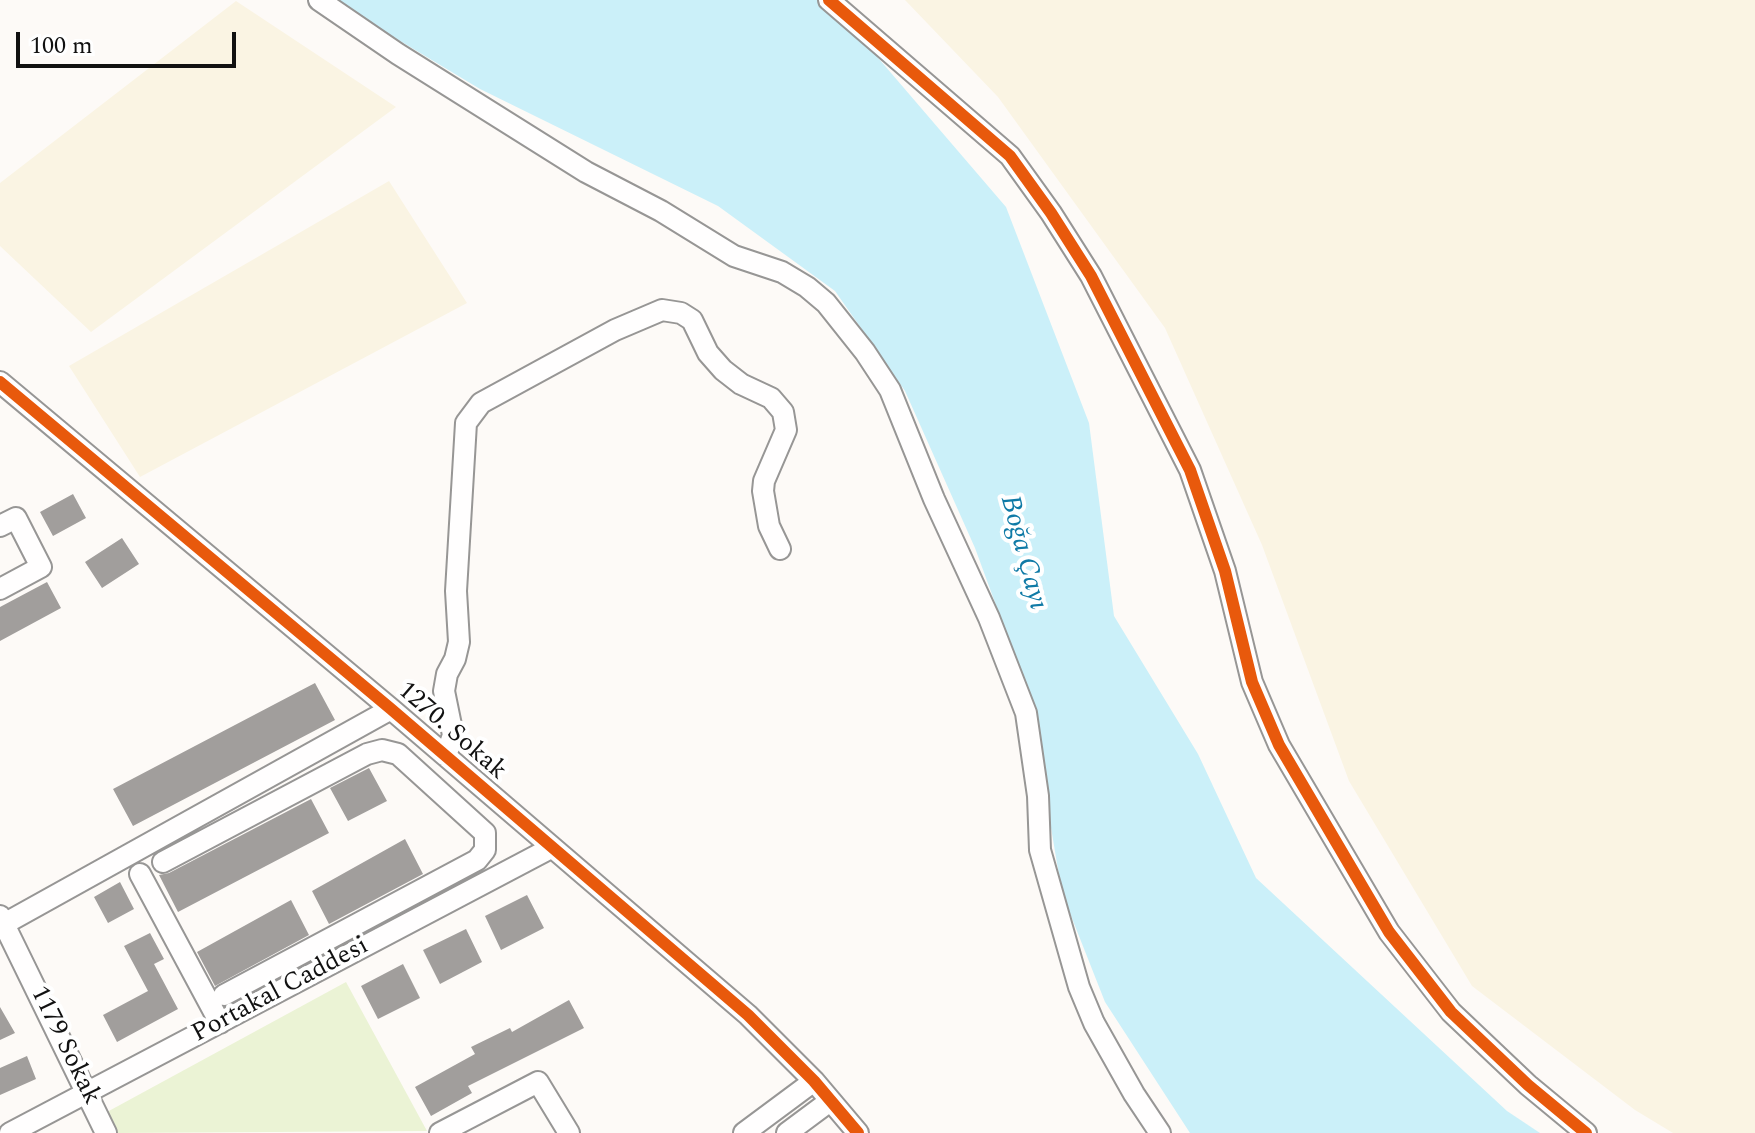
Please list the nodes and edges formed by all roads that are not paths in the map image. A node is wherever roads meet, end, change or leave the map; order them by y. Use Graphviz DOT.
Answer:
graph roads {
  1 [pos="319,0"];
  2 [pos="829,0"];
  3 [pos="0,382"];
  4 [pos="0,526"];
  5 [pos="780,549"];
  6 [pos="0,589"];
  7 [pos="391,709"];
  8 [pos="453,763"];
  9 [pos="440,793"];
  10 [pos="551,848"];
  11 [pos="163,862"];
  12 [pos="140,874"];
  13 [pos="2,920"];
  14 [pos="224,995"];
  15 [pos="220,1023"];
  16 [pos="814,1081"];
  17 [pos="87,1092"];
  18 [pos="830,1101"];
  19 [pos="10,1133"];
  20 [pos="106,1133"];
  21 [pos="440,1133"];
  22 [pos="569,1133"];
  23 [pos="744,1133"];
  24 [pos="787,1133"];
  25 [pos="858,1133"];
  26 [pos="1160,1133"];
  27 [pos="1586,1133"];
  1 -- 26 [label="street"];
  2 -- 27 [label="street"];
  3 -- 7 [label="street, 1270. Sokak"];
  4 -- 6 [label="street"];
  5 -- 8 [label="street"];
  7 -- 8 [label="street, 1270. Sokak"];
  7 -- 13 [label="street"];
  8 -- 9 [label="street"];
  8 -- 10 [label="street, 1270. Sokak"];
  9 -- 11 [label="street"];
  9 -- 14 [label="street"];
  10 -- 15 [label="street, Portakal Caddesi"];
  10 -- 16 [label="street, 1270. Sokak"];
  12 -- 15 [label="street"];
  13 -- 17 [label="street, 1179 Sokak"];
  15 -- 17 [label="street, Portakal Caddesi"];
  16 -- 18 [label="street, 1270. Sokak"];
  16 -- 23 [label="street"];
  17 -- 19 [label="street, Portakal Caddesi"];
  17 -- 20 [label="street, 1179 Sokak"];
  18 -- 24 [label="street"];
  18 -- 25 [label="street, 1270. Sokak"];
  21 -- 22 [label="street"];
}
